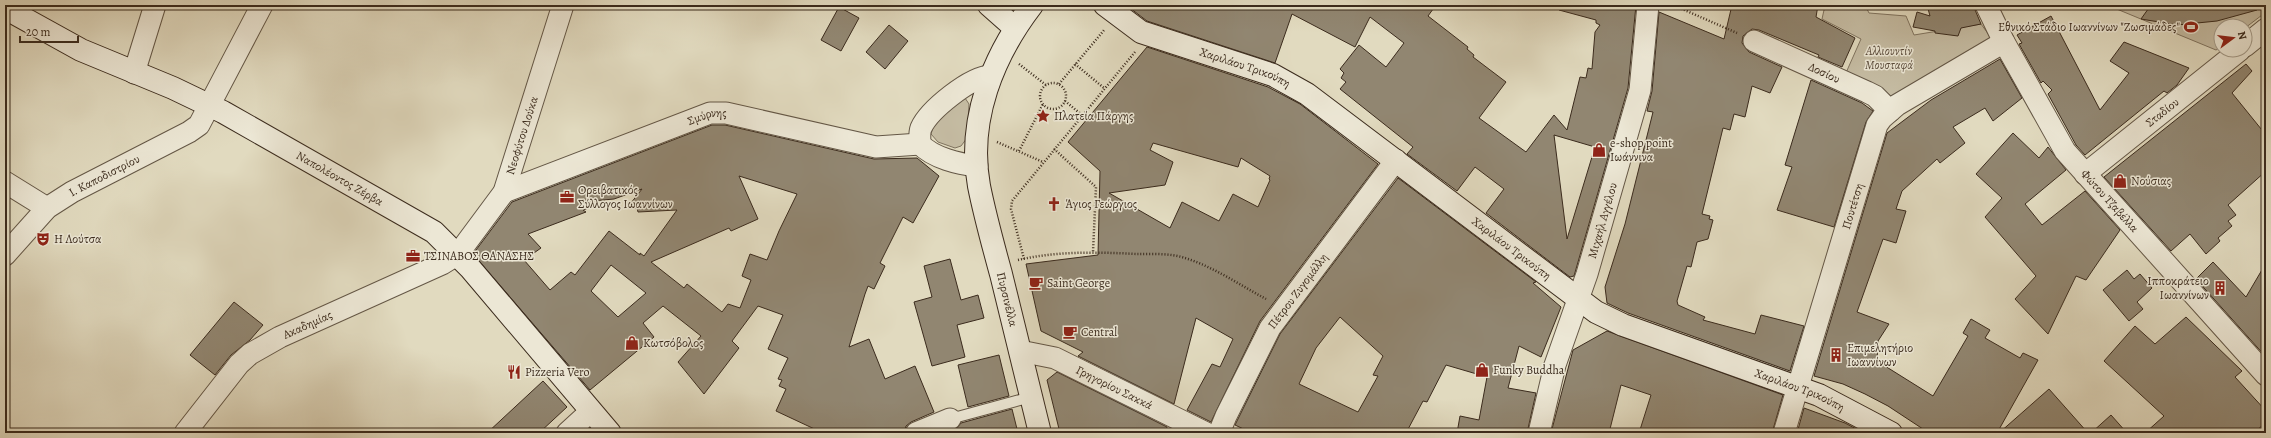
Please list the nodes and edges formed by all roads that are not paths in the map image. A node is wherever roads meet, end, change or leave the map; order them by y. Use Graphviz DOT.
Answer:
graph roads {
  1 [pos="155,5"];
  2 [pos="262,5"];
  3 [pos="563,5"];
  4 [pos="989,5"];
  5 [pos="1648,5"];
  6 [pos="1986,5"];
  7 [pos="1032,7"];
  8 [pos="5,8"];
  9 [pos="1111,10"];
  10 [pos="1015,28"];
  11 [pos="2266,29"];
  12 [pos="1754,40"];
  13 [pos="2253,40"];
  14 [pos="2004,42"];
  15 [pos="2230,58"];
  16 [pos="134,73"];
  17 [pos="990,76"];
  18 [pos="209,105"];
  19 [pos="1890,111"];
  20 [pos="920,144"];
  21 [pos="1396,160"];
  22 [pos="977,166"];
  23 [pos="2085,174"];
  24 [pos="5,182"];
  25 [pos="504,192"];
  26 [pos="47,208"];
  27 [pos="458,254"];
  28 [pos="5,255"];
  29 [pos="1578,300"];
  30 [pos="1020,351"];
  31 [pos="2266,375"];
  32 [pos="1799,388"];
  33 [pos="1031,397"];
  34 [pos="591,411"];
  35 [pos="950,419"];
  36 [pos="186,433"];
  37 [pos="567,433"];
  38 [pos="610,433"];
  39 [pos="916,433"];
  40 [pos="1040,433"];
  41 [pos="1206,433"];
  42 [pos="1219,433"];
  43 [pos="1539,433"];
  44 [pos="1784,433"];
  45 [pos="1891,433"];
  1 -- 16 [label="street"];
  2 -- 18 [label="street"];
  3 -- 25 [label="street, Νεοφύτου Δούκα"];
  4 -- 10 [label="street"];
  5 -- 29 [label="street, Μιχαήλ Αγγέλου"];
  6 -- 14 [label="street, Φώτου Τζαβέλλα"];
  7 -- 10 [label="street"];
  8 -- 16 [label="street, Ναπολέοντος Ζέρβα"];
  9 -- 21 [label="street, Χαριλάου Τρικούπη"];
  10 -- 17 [label="street"];
  11 -- 13 [label="street"];
  12 -- 19 [label="street, Δοσίου"];
  14 -- 19 [label="street, Πουτέτση"];
  14 -- 23 [label="street, Φώτου Τζαβέλλα"];
  15 -- 23 [label="street, Σταδίου"];
  16 -- 18 [label="street, Ναπολέοντος Ζέρβα"];
  17 -- 20 [label="street"];
  17 -- 22 [label="street"];
  18 -- 26 [label="street, Ι. Καποδιστρίου"];
  18 -- 27 [label="street, Ναπολέοντος Ζέρβα"];
  19 -- 32 [label="street, Πουτέτση"];
  20 -- 22 [label="street"];
  20 -- 25 [label="street, Σμύρνης"];
  21 -- 29 [label="street, Χαριλάου Τρικούπη"];
  21 -- 42 [label="street, Πέτρου Ζυγομάλλη"];
  22 -- 30 [label="street, Πυρσινέλλα"];
  23 -- 31 [label="street, Φώτου Τζαβέλλα"];
  24 -- 26 [label="street"];
  25 -- 27 [label="street, Νεοφύτου Δούκα"];
  26 -- 28 [label="street, Ι. Καποδιστρίου"];
  27 -- 34 [label="street, Ναπολέοντος Ζέρβα"];
  27 -- 36 [label="street, Ακαδημίας"];
  29 -- 32 [label="street, Χαριλάου Τρικούπη"];
  29 -- 43 [label="street, Μιχαήλ Αγγέλου"];
  30 -- 33 [label="street, Πυρσινέλλα"];
  30 -- 41 [label="street, Γρηγορίου Σακκά"];
  32 -- 44 [label="street, Πουτέτση"];
  32 -- 45 [label="street, Χαριλάου Τρικούπη"];
  33 -- 35 [label="lane"];
  33 -- 40 [label="street, Πυρσινέλλα"];
  34 -- 37 [label="street"];
  34 -- 38 [label="street, Ναπολέοντος Ζέρβα"];
  35 -- 39 [label="street"];
}
